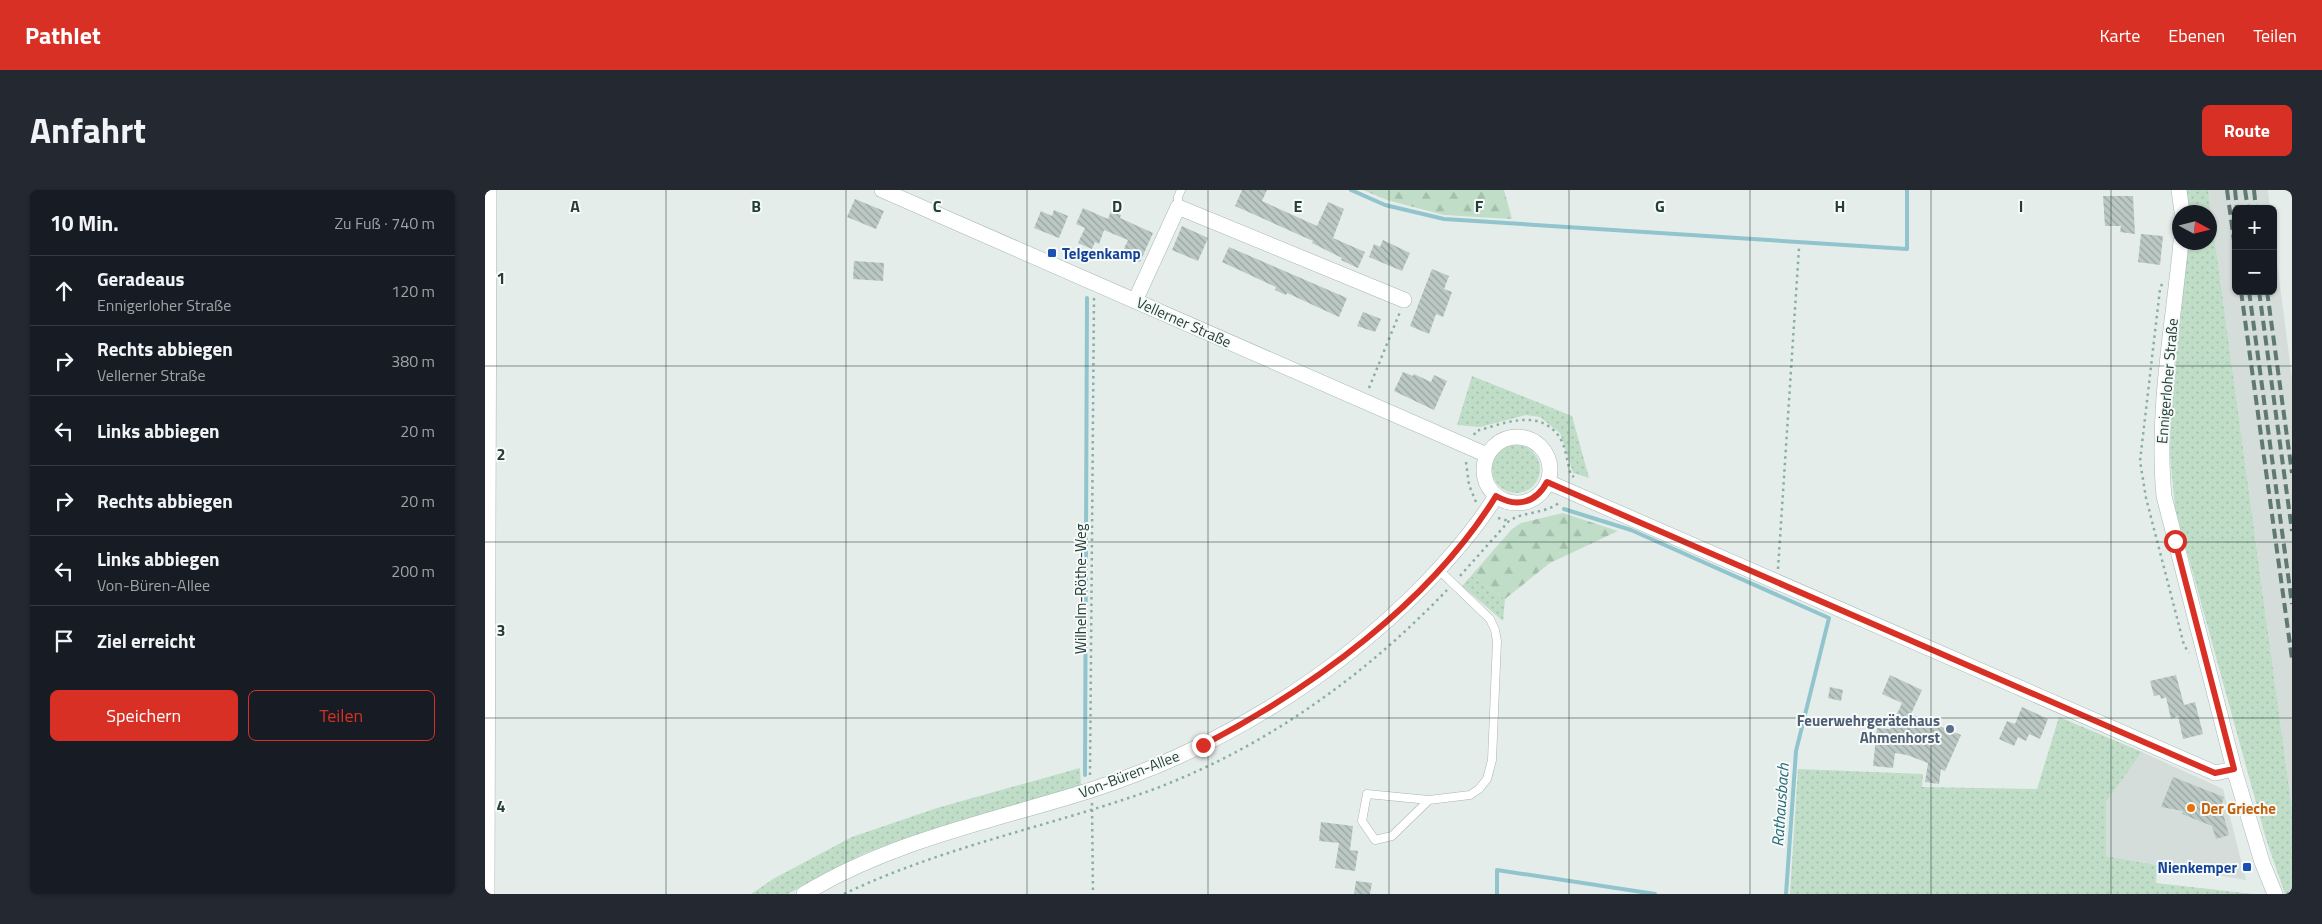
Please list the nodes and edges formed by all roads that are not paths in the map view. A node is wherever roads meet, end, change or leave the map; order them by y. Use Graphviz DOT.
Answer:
graph roads {
  1 [pos="489,190"];
  2 [pos="882,190"];
  3 [pos="1181,190"];
  4 [pos="2179,190"];
  5 [pos="2181,205"];
  6 [pos="1177,208"];
  7 [pos="2180,250"];
  8 [pos="1404,300"];
  9 [pos="1135,301"];
  10 [pos="1487,455"];
  11 [pos="1547,482"];
  12 [pos="1496,496"];
  13 [pos="1439,570"];
  14 [pos="2234,769"];
  15 [pos="1429,800"];
  16 [pos="487,894"];
  17 [pos="804,894"];
  18 [pos="2275,894"];
  1 -- 16 [label="main road"];
  2 -- 9 [label="main road, Vellerner Straße"];
  3 -- 6 [label="lane"];
  4 -- 5 [label="main road"];
  6 -- 8 [label="main road"];
  6 -- 9 [label="main road"];
  7 -- 14 [label="main road, Ennigerloher Straße"];
  9 -- 10 [label="main road, Vellerner Straße"];
  10 -- 11 [label="main road"];
  10 -- 12 [label="main road"];
  11 -- 12 [label="main road"];
  11 -- 14 [label="main road"];
  12 -- 13 [label="main road, Von-Büren-Allee"];
  13 -- 15 [label="lane"];
  13 -- 17 [label="main road, Von-Büren-Allee"];
  14 -- 18 [label="main road, Ennigerloher Straße"];
  15 -- 15 [label="lane"];
}
